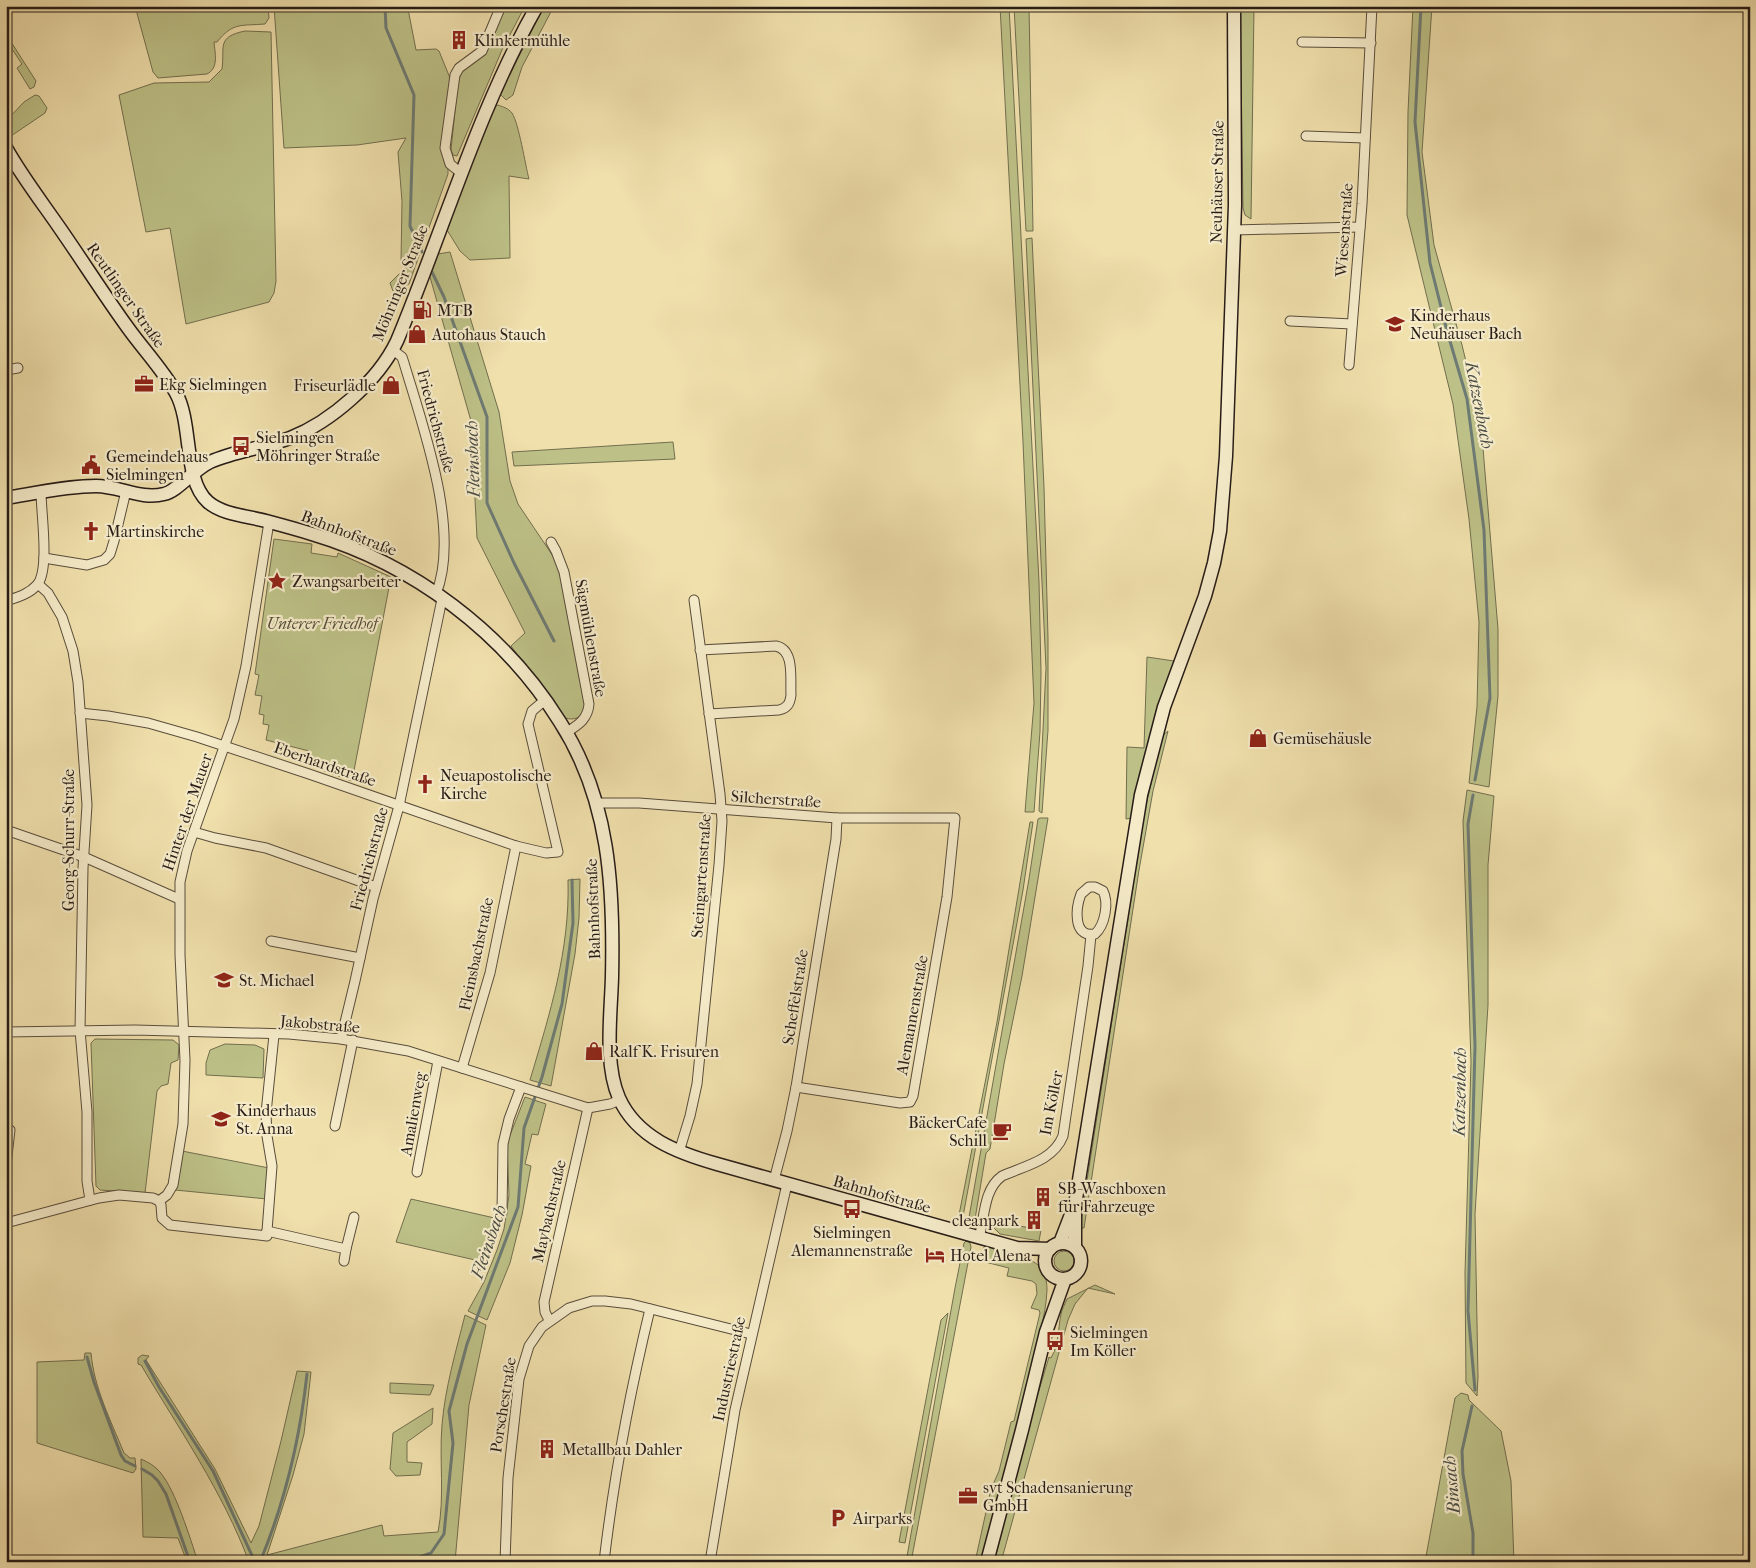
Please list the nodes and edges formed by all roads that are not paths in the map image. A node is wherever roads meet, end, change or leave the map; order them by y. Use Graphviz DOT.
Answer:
graph roads {
  1 [pos="501,6"];
  2 [pos="537,6"];
  3 [pos="1234,6"];
  4 [pos="1372,6"];
  5 [pos="1302,42"];
  6 [pos="1370,43"];
  7 [pos="1306,136"];
  8 [pos="1365,138"];
  9 [pos="6,148"];
  10 [pos="461,173"];
  11 [pos="1360,228"];
  12 [pos="1234,230"];
  13 [pos="1290,321"];
  14 [pos="1352,324"];
  15 [pos="392,350"];
  16 [pos="1349,365"];
  17 [pos="18,368"];
  18 [pos="6,370"];
  19 [pos="193,472"];
  20 [pos="126,491"];
  21 [pos="41,492"];
  22 [pos="6,498"];
  23 [pos="269,522"];
  24 [pos="551,542"];
  25 [pos="44,558"];
  26 [pos="38,584"];
  27 [pos="439,597"];
  28 [pos="694,600"];
  29 [pos="6,601"];
  30 [pos="700,650"];
  31 [pos="545,700"];
  32 [pos="80,713"];
  33 [pos="709,714"];
  34 [pos="567,732"];
  35 [pos="226,746"];
  36 [pos="596,802"];
  37 [pos="399,806"];
  38 [pos="722,810"];
  39 [pos="837,818"];
  40 [pos="955,818"];
  41 [pos="6,830"];
  42 [pos="194,832"];
  43 [pos="516,846"];
  44 [pos="84,857"];
  45 [pos="376,888"];
  46 [pos="179,899"];
  47 [pos="1091,935"];
  48 [pos="270,941"];
  49 [pos="360,958"];
  50 [pos="80,1030"];
  51 [pos="6,1032"];
  52 [pos="184,1032"];
  53 [pos="274,1035"];
  54 [pos="341,1038"];
  55 [pos="353,1040"];
  56 [pos="438,1061"];
  57 [pos="462,1068"];
  58 [pos="796,1086"];
  59 [pos="524,1088"];
  60 [pos="620,1100"];
  61 [pos="588,1108"];
  62 [pos="335,1126"];
  63 [pos="10,1130"];
  64 [pos="679,1152"];
  65 [pos="6,1165"];
  66 [pos="417,1172"];
  67 [pos="774,1180"];
  68 [pos="787,1184"];
  69 [pos="90,1200"];
  70 [pos="159,1201"];
  71 [pos="1075,1205"];
  72 [pos="502,1213"];
  73 [pos="354,1217"];
  74 [pos="6,1223"];
  75 [pos="267,1231"];
  76 [pos="979,1238"];
  77 [pos="1055,1246"];
  78 [pos="1075,1247"];
  79 [pos="346,1249"];
  80 [pos="1020,1249"];
  81 [pos="344,1261"];
  82 [pos="1049,1269"];
  83 [pos="1065,1279"];
  84 [pos="650,1308"];
  85 [pos="1051,1317"];
  86 [pos="549,1320"];
  87 [pos="751,1334"];
  88 [pos="504,1562"];
  89 [pos="604,1562"];
  90 [pos="710,1562"];
  91 [pos="986,1562"];
  1 -- 10 [label="street"];
  2 -- 10 [label="main road, Möhringer Straße"];
  3 -- 12 [label="main road, Neuhäuser Straße"];
  4 -- 6 [label="street, Wiesenstraße"];
  5 -- 6 [label="street"];
  6 -- 8 [label="street, Wiesenstraße"];
  7 -- 8 [label="street"];
  8 -- 11 [label="street, Wiesenstraße"];
  9 -- 19 [label="main road, Reutlinger Straße"];
  10 -- 15 [label="main road, Möhringer Straße"];
  11 -- 12 [label="street"];
  11 -- 14 [label="street, Wiesenstraße"];
  12 -- 71 [label="main road, Neuhäuser Straße"];
  13 -- 14 [label="street"];
  14 -- 16 [label="street, Wiesenstraße"];
  15 -- 19 [label="main road, Möhringer Straße"];
  15 -- 27 [label="street, Friedrichstraße"];
  17 -- 18 [label="street"];
  19 -- 20 [label="main road, Möhringer Straße"];
  19 -- 23 [label="main road, Bahnhofstraße"];
  20 -- 21 [label="main road"];
  20 -- 25 [label="street"];
  21 -- 22 [label="main road"];
  21 -- 25 [label="street"];
  23 -- 27 [label="main road, Bahnhofstraße"];
  23 -- 35 [label="street, Hinter der Mauer"];
  24 -- 34 [label="street, Sägmühlenstraße"];
  25 -- 26 [label="street"];
  26 -- 29 [label="street"];
  26 -- 32 [label="street, Georg-Schurr-Straße"];
  27 -- 31 [label="main road, Bahnhofstraße"];
  27 -- 37 [label="street, Friedrichstraße"];
  28 -- 30 [label="street, Steingartenstraße"];
  30 -- 33 [label="street, Steingartenstraße"];
  30 -- 33 [label="street"];
  31 -- 34 [label="main road, Bahnhofstraße"];
  31 -- 43 [label="street, Eberhardstraße"];
  32 -- 35 [label="street, Eberhardstraße"];
  32 -- 44 [label="street, Georg-Schurr-Straße"];
  33 -- 38 [label="street, Steingartenstraße"];
  34 -- 36 [label="main road, Bahnhofstraße"];
  35 -- 37 [label="street, Eberhardstraße"];
  35 -- 42 [label="street, Hinter der Mauer"];
  36 -- 38 [label="street, Silcherstraße"];
  36 -- 60 [label="main road, Bahnhofstraße"];
  37 -- 43 [label="street, Eberhardstraße"];
  37 -- 45 [label="street, Friedrichstraße"];
  38 -- 39 [label="street, Silcherstraße"];
  38 -- 64 [label="street, Steingartenstraße"];
  39 -- 40 [label="street, Silcherstraße"];
  39 -- 58 [label="street, Scheffelstraße"];
  40 -- 58 [label="street, Alemannenstraße"];
  41 -- 44 [label="street"];
  42 -- 45 [label="street"];
  42 -- 46 [label="street, Hinter der Mauer"];
  43 -- 57 [label="street, Fleinsbachstraße"];
  44 -- 46 [label="street"];
  44 -- 50 [label="street, Georg-Schurr-Straße"];
  45 -- 49 [label="street, Friedrichstraße"];
  46 -- 52 [label="street, Hinter der Mauer"];
  47 -- 47 [label="street, Im Köller"];
  47 -- 76 [label="street, Im Köller"];
  48 -- 49 [label="street"];
  49 -- 54 [label="street, Friedrichstraße"];
  50 -- 51 [label="street, Jakobstraße"];
  50 -- 52 [label="street, Jakobstraße"];
  50 -- 69 [label="street, Georg-Schurr-Straße"];
  52 -- 53 [label="street, Jakobstraße"];
  52 -- 70 [label="street, Hinter der Mauer"];
  53 -- 54 [label="street, Jakobstraße"];
  53 -- 75 [label="street"];
  54 -- 55 [label="street, Jakobstraße"];
  55 -- 56 [label="street, Jakobstraße"];
  55 -- 62 [label="street"];
  56 -- 57 [label="street, Jakobstraße"];
  56 -- 66 [label="street, Amalienweg"];
  57 -- 59 [label="street, Jakobstraße"];
  58 -- 67 [label="street, Scheffelstraße"];
  59 -- 61 [label="street, Jakobstraße"];
  59 -- 72 [label="street"];
  60 -- 61 [label="street, Jakobstraße"];
  60 -- 64 [label="main road, Bahnhofstraße"];
  61 -- 86 [label="street, Maybachstraße"];
  63 -- 65 [label="street"];
  64 -- 67 [label="main road, Bahnhofstraße"];
  67 -- 68 [label="main road, Bahnhofstraße"];
  68 -- 76 [label="main road, Bahnhofstraße"];
  68 -- 87 [label="street, Industriestraße"];
  69 -- 70 [label="street"];
  69 -- 74 [label="street"];
  70 -- 75 [label="street"];
  71 -- 77 [label="main road"];
  71 -- 78 [label="main road"];
  73 -- 79 [label="street"];
  75 -- 79 [label="street"];
  76 -- 80 [label="main road, Bahnhofstraße"];
  77 -- 78 [label="main road"];
  77 -- 80 [label="main road, Bahnhofstraße"];
  77 -- 82 [label="main road"];
  78 -- 83 [label="main road"];
  79 -- 81 [label="street"];
  80 -- 82 [label="main road, Bahnhofstraße"];
  82 -- 83 [label="main road"];
  82 -- 85 [label="main road"];
  83 -- 85 [label="main road"];
  84 -- 86 [label="street, Porschestraße"];
  84 -- 87 [label="street, Porschestraße"];
  84 -- 89 [label="street"];
  85 -- 91 [label="main road"];
  86 -- 88 [label="street, Porschestraße"];
  87 -- 90 [label="street, Industriestraße"];
}
